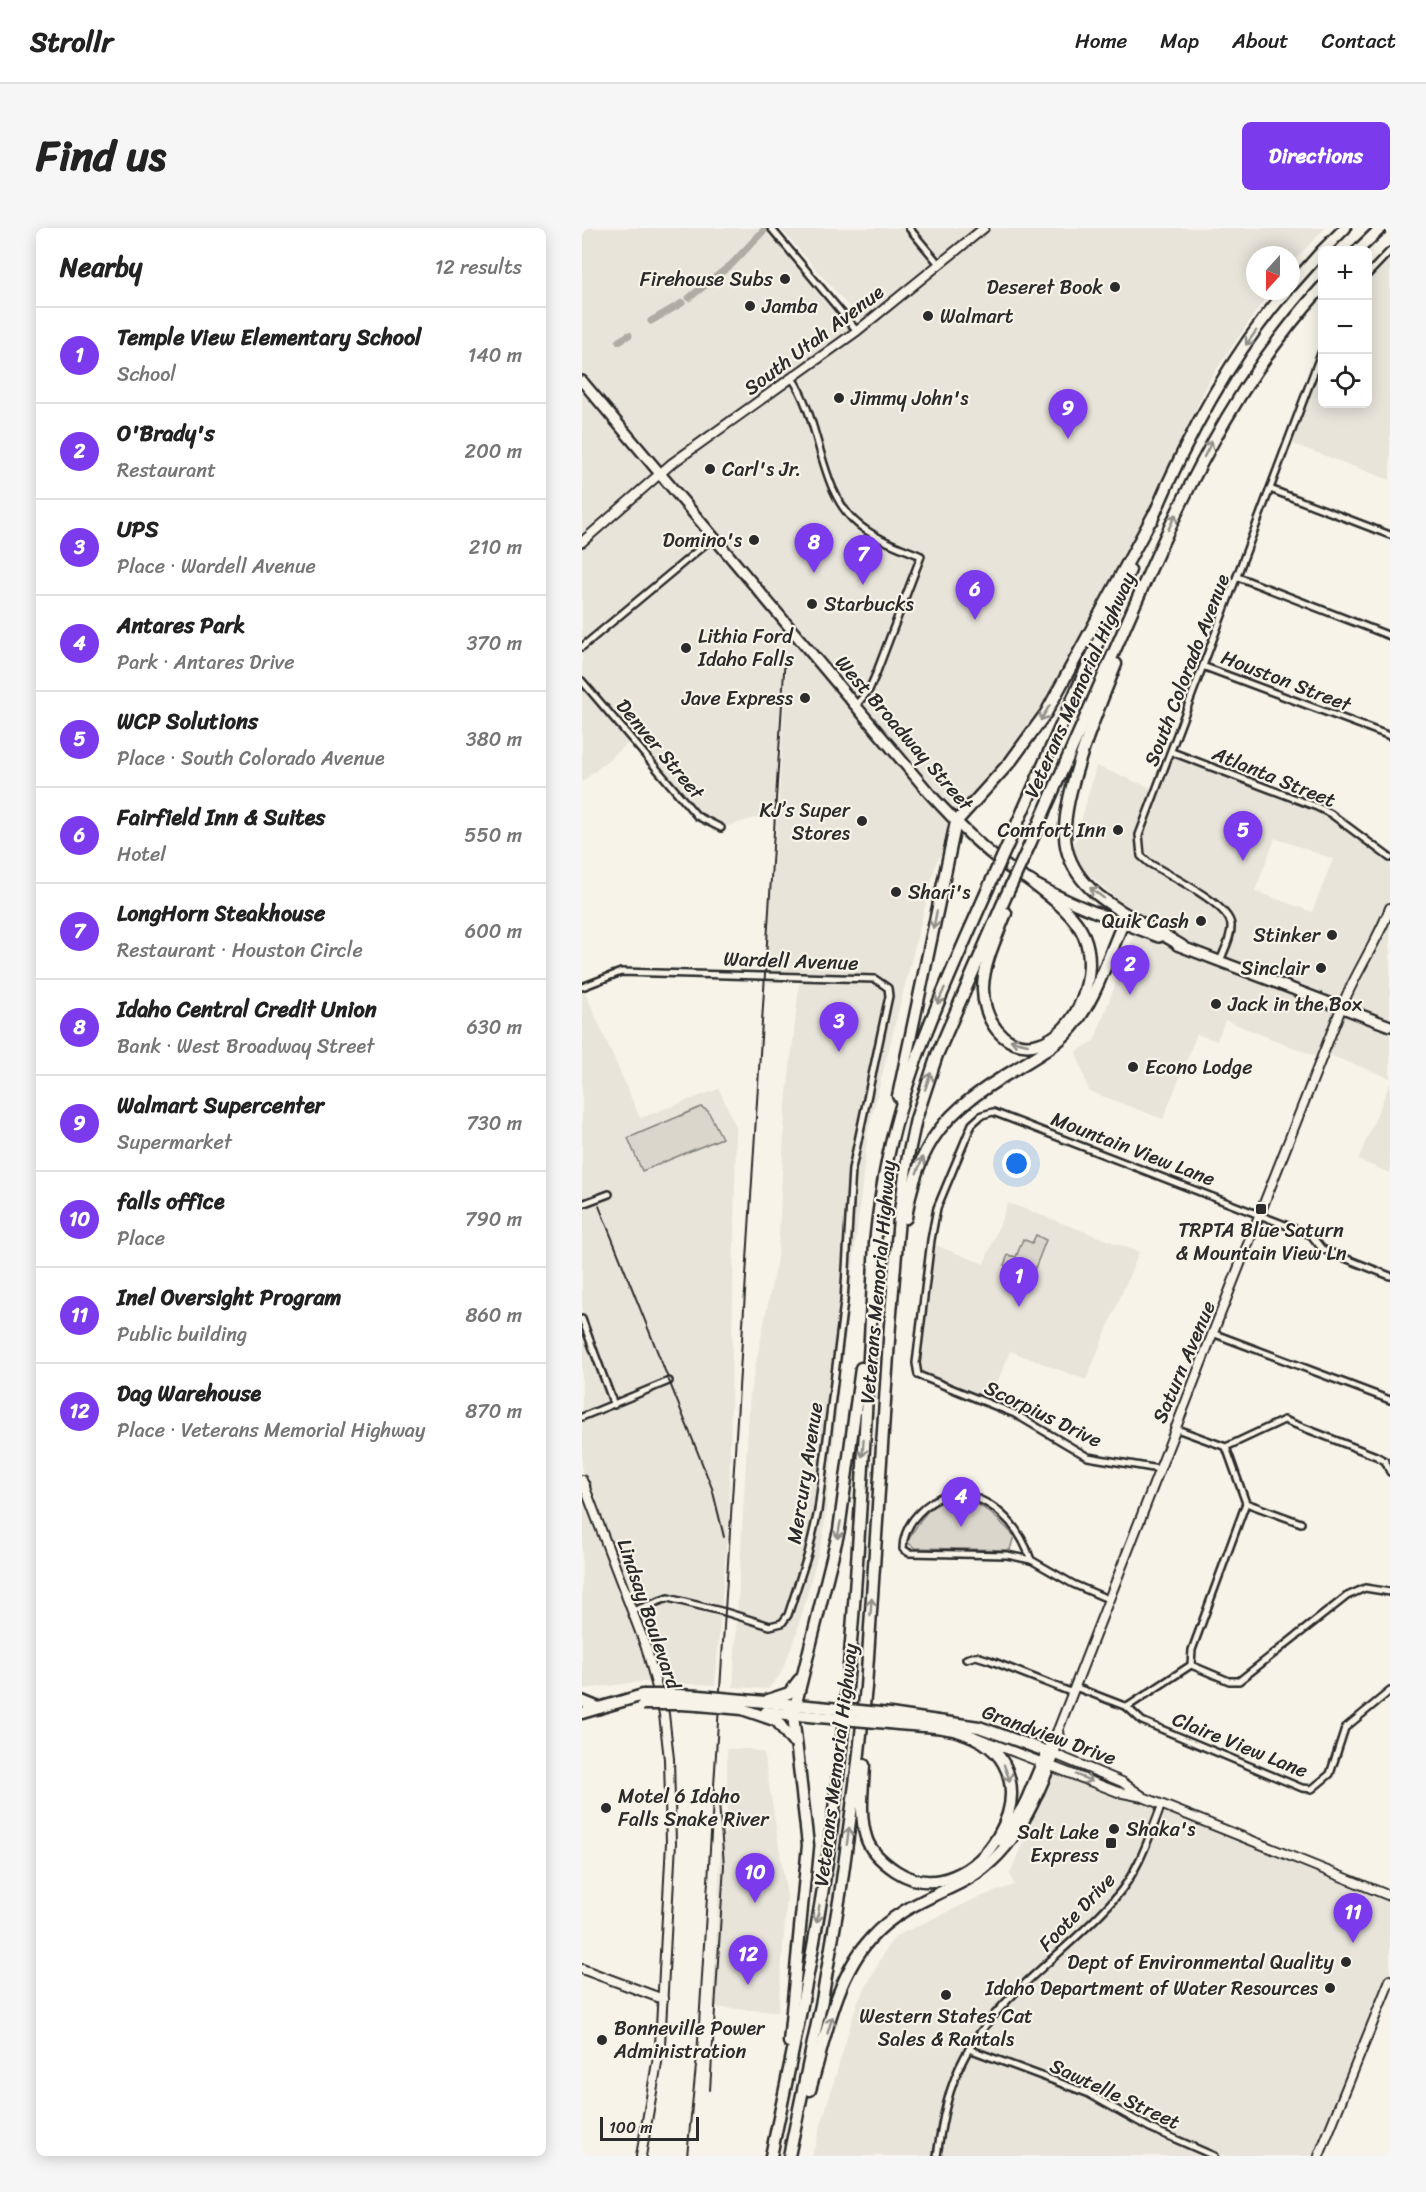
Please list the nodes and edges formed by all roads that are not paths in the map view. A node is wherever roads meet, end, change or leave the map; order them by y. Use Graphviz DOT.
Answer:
graph roads {
  1 [pos="909,228"];
  2 [pos="984,228"];
  3 [pos="1345,228"];
  4 [pos="1381,228"];
  5 [pos="772,230"];
  6 [pos="1328,246"];
  7 [pos="1362,246"];
  8 [pos="1390,251"];
  9 [pos="1318,256"];
  10 [pos="939,264"];
  11 [pos="1372,270"];
  12 [pos="1300,276"];
  13 [pos="1318,293"];
  14 [pos="1279,300"];
  15 [pos="856,331"];
  16 [pos="1322,354"];
  17 [pos="792,378"];
  18 [pos="582,381"];
  19 [pos="586,393"];
  20 [pos="660,473"];
  21 [pos="1270,489"];
  22 [pos="1154,514"];
  23 [pos="1390,535"];
  24 [pos="714,537"];
  25 [pos="582,542"];
  26 [pos="1156,555"];
  27 [pos="1238,577"];
  28 [pos="1390,636"];
  29 [pos="582,647"];
  30 [pos="1205,667"];
  31 [pos="582,681"];
  32 [pos="856,705"];
  33 [pos="1390,736"];
  34 [pos="1172,752"];
  35 [pos="956,822"];
  36 [pos="721,828"];
  37 [pos="1390,858"];
  38 [pos="1030,881"];
  39 [pos="1009,897"];
  40 [pos="1390,908"];
  41 [pos="1123,923"];
  42 [pos="1182,946"];
  43 [pos="1220,961"];
  44 [pos="582,987"];
  45 [pos="1342,1007"];
  46 [pos="1390,1026"];
  47 [pos="888,1156"];
  48 [pos="609,1194"];
  49 [pos="582,1204"];
  50 [pos="1261,1215"];
  51 [pos="875,1243"];
  52 [pos="1390,1276"];
  53 [pos="582,1319"];
  54 [pos="890,1325"];
  55 [pos="1215,1334"];
  56 [pos="839,1347"];
  57 [pos="918,1375"];
  58 [pos="669,1381"];
  59 [pos="1390,1400"];
  60 [pos="614,1405"];
  61 [pos="582,1417"];
  62 [pos="1174,1428"];
  63 [pos="1226,1447"];
  64 [pos="1159,1469"];
  65 [pos="1390,1472"];
  66 [pos="583,1484"];
  67 [pos="1246,1503"];
  68 [pos="1301,1523"];
  69 [pos="1031,1560"];
  70 [pos="1390,1592"];
  71 [pos="1108,1599"];
  72 [pos="632,1611"];
  73 [pos="966,1659"];
  74 [pos="1191,1665"];
  75 [pos="805,1670"];
  76 [pos="866,1687"];
  77 [pos="1074,1690"];
  78 [pos="1390,1691"];
  79 [pos="582,1701"];
  80 [pos="745,1704"];
  81 [pos="1127,1707"];
  82 [pos="600,1708"];
  83 [pos="794,1710"];
  84 [pos="582,1713"];
  85 [pos="890,1719"];
  86 [pos="966,1734"];
  87 [pos="1048,1758"];
  88 [pos="798,1761"];
  89 [pos="1162,1804"];
  90 [pos="970,1868"];
  91 [pos="1390,1896"];
  92 [pos="582,1970"];
  93 [pos="1390,1980"];
  94 [pos="1387,1996"];
  95 [pos="663,1999"];
  96 [pos="969,2049"];
  97 [pos="783,2098"];
  98 [pos="793,2141"];
  99 [pos="641,2156"];
  100 [pos="771,2156"];
  101 [pos="789,2156"];
  102 [pos="937,2156"];
  103 [pos="1214,2156"];
  104 [pos="1318,2156"];
  1 -- 10 [label="street"];
  2 -- 10 [label="street, South Utah Avenue"];
  3 -- 6 [label="highway"];
  4 -- 7 [label="highway"];
  5 -- 15 [label="street"];
  8 -- 11 [label="street"];
  9 -- 12 [label="highway"];
  10 -- 15 [label="street, South Utah Avenue"];
  26 -- 13 [label="highway, Veterans Memorial Highway, one-way"];
  14 -- 22 [label="highway, Veterans Memorial Highway, one-way"];
  15 -- 17 [label="street, South Utah Avenue"];
  16 -- 21 [label="street, South Colorado Avenue"];
  17 -- 20 [label="street, South Utah Avenue"];
  17 -- 32 [label="street"];
  18 -- 19 [label="main road, West Broadway Street"];
  19 -- 20 [label="main road, West Broadway Street"];
  20 -- 24 [label="main road, West Broadway Street"];
  20 -- 25 [label="street, South Utah Avenue"];
  21 -- 23 [label="street"];
  21 -- 27 [label="street, South Colorado Avenue"];
  22 -- 35 [label="highway, one-way"];
  22 -- 47 [label="highway, Veterans Memorial Highway, one-way, bridge"];
  24 -- 29 [label="street"];
  24 -- 32 [label="main road, West Broadway Street"];
  26 -- 39 [label="highway, Veterans Memorial Highway, bridge"];
  42 -- 26 [label="highway, one-way"];
  27 -- 28 [label="street"];
  27 -- 30 [label="street, South Colorado Avenue"];
  30 -- 33 [label="street, Houston Street"];
  30 -- 34 [label="street, South Colorado Avenue"];
  31 -- 36 [label="street, Denver Street"];
  32 -- 35 [label="main road, West Broadway Street"];
  34 -- 37 [label="street, Atlanta Street"];
  34 -- 43 [label="street, South Colorado Avenue"];
  35 -- 38 [label="main road, West Broadway Street"];
  35 -- 47 [label="highway, one-way"];
  38 -- 39 [label="highway, one-way"];
  38 -- 41 [label="main road, West Broadway Street"];
  54 -- 39 [label="highway, Veterans Memorial Highway, one-way"];
  40 -- 45 [label="street, Saturn Avenue"];
  41 -- 42 [label="main road, West Broadway Street"];
  54 -- 41 [label="highway, one-way"];
  42 -- 43 [label="main road, West Broadway Street"];
  43 -- 45 [label="main road, West Broadway Street"];
  44 -- 56 [label="street, Wardell Avenue"];
  45 -- 46 [label="main road, West Broadway Street"];
  45 -- 50 [label="street, Saturn Avenue"];
  47 -- 51 [label="highway, Veterans Memorial Highway"];
  48 -- 49 [label="street"];
  50 -- 52 [label="street, Mountain View Lane"];
  50 -- 55 [label="street, Saturn Avenue"];
  50 -- 57 [label="street, Mountain View Lane"];
  51 -- 75 [label="highway, one-way"];
  51 -- 97 [label="highway, Veterans Memorial Highway, one-way"];
  53 -- 60 [label="street"];
  76 -- 54 [label="highway, Veterans Memorial Highway, one-way"];
  55 -- 59 [label="street"];
  55 -- 62 [label="street, Saturn Avenue"];
  56 -- 72 [label="street, Mercury Avenue"];
  57 -- 64 [label="street, Scorpius Drive"];
  58 -- 60 [label="street"];
  60 -- 61 [label="street"];
  62 -- 63 [label="street"];
  62 -- 64 [label="street, Saturn Avenue"];
  63 -- 65 [label="street"];
  63 -- 67 [label="street"];
  64 -- 71 [label="street, Saturn Avenue"];
  66 -- 72 [label="street, Lindsay Boulevard"];
  67 -- 68 [label="street"];
  67 -- 74 [label="street"];
  69 -- 69 [label="street"];
  69 -- 71 [label="street"];
  70 -- 74 [label="street"];
  71 -- 77 [label="street, Saturn Avenue"];
  72 -- 95 [label="street, Lindsay Boulevard"];
  73 -- 77 [label="street, Claire View Lane"];
  74 -- 81 [label="street"];
  75 -- 80 [label="highway"];
  75 -- 83 [label="highway"];
  76 -- 90 [label="highway"];
  98 -- 76 [label="highway, Veterans Memorial Highway, one-way"];
  77 -- 81 [label="street, Claire View Lane"];
  77 -- 87 [label="street, Saturn Avenue"];
  78 -- 81 [label="street, Claire View Lane"];
  79 -- 82 [label="highway"];
  80 -- 82 [label="highway, bridge"];
  80 -- 83 [label="highway, Grandview Drive"];
  80 -- 88 [label="highway"];
  82 -- 84 [label="highway"];
  83 -- 85 [label="highway, Grandview Drive, bridge"];
  83 -- 88 [label="highway"];
  85 -- 86 [label="highway, Grandview Drive"];
  85 -- 87 [label="highway, Grandview Drive"];
  86 -- 87 [label="street, Grandview Drive"];
  86 -- 90 [label="highway, one-way"];
  87 -- 89 [label="street, Grandview Drive"];
  87 -- 90 [label="highway"];
  98 -- 87 [label="highway, one-way"];
  88 -- 97 [label="highway"];
  89 -- 91 [label="street, Grandview Drive"];
  89 -- 96 [label="street, Foote Drive"];
  92 -- 95 [label="street"];
  93 -- 94 [label="street"];
  94 -- 104 [label="street"];
  95 -- 99 [label="street, Lindsay Boulevard"];
  96 -- 102 [label="street, Foote Drive"];
  96 -- 103 [label="street, Sawtelle Street"];
  97 -- 100 [label="highway, Veterans Memorial Highway"];
  98 -- 101 [label="highway, Veterans Memorial Highway"];
}
